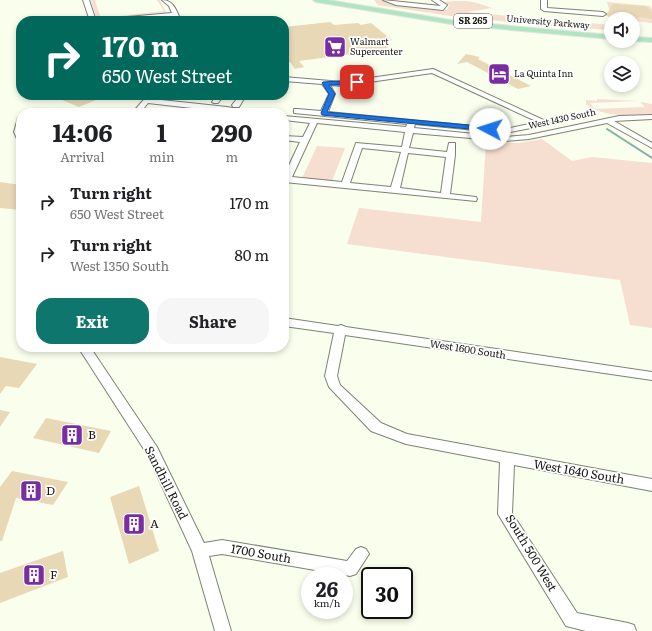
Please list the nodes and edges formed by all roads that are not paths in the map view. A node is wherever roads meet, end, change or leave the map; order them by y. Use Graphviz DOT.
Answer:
graph roads {
  1 [pos="86,0"];
  2 [pos="166,0"];
  3 [pos="316,0"];
  4 [pos="337,0"];
  5 [pos="435,0"];
  6 [pos="544,0"];
  7 [pos="387,1"];
  8 [pos="172,2"];
  9 [pos="175,14"];
  10 [pos="603,14"];
  11 [pos="91,16"];
  12 [pos="155,16"];
  13 [pos="604,31"];
  14 [pos="640,34"];
  15 [pos="652,35"];
  16 [pos="604,36"];
  17 [pos="640,39"];
  18 [pos="652,40"];
  19 [pos="289,79"];
  20 [pos="325,83"];
  21 [pos="240,100"];
  22 [pos="147,101"];
  23 [pos="236,105"];
  24 [pos="141,108"];
  25 [pos="217,108"];
  26 [pos="297,111"];
  27 [pos="324,113"];
  28 [pos="652,117"];
  29 [pos="289,118"];
  30 [pos="608,120"];
  31 [pos="314,121"];
  32 [pos="412,122"];
  33 [pos="410,131"];
  34 [pos="289,138"];
  35 [pos="306,140"];
  36 [pos="452,144"];
  37 [pos="652,146"];
  38 [pos="405,150"];
  39 [pos="451,154"];
  40 [pos="289,173"];
  41 [pos="289,179"];
  42 [pos="345,185"];
  43 [pos="395,190"];
  44 [pos="445,196"];
  45 [pos="473,199"];
  46 [pos="289,323"];
  47 [pos="341,329"];
  48 [pos="87,352"];
  49 [pos="652,376"];
  50 [pos="507,459"];
  51 [pos="652,485"];
  52 [pos="200,551"];
  53 [pos="361,554"];
  54 [pos="223,631"];
  55 [pos="628,631"];
  1 -- 11 [label="street"];
  2 -- 8 [label="street"];
  3 -- 16 [label="main road, University Parkway / SR 265"];
  4 -- 13 [label="main road, University Parkway / SR 265"];
  5 -- 7 [label="street"];
  6 -- 10 [label="street"];
  8 -- 9 [label="street"];
  9 -- 12 [label="street"];
  14 -- 15 [label="main road"];
  17 -- 18 [label="main road"];
  19 -- 20 [label="street"];
  20 -- 27 [label="street"];
  20 -- 32 [label="street"];
  21 -- 23 [label="street"];
  22 -- 24 [label="street"];
  22 -- 25 [label="street"];
  26 -- 27 [label="street"];
  27 -- 32 [label="street"];
  28 -- 30 [label="street, West 1430 South"];
  29 -- 31 [label="street, West 1430 South"];
  30 -- 33 [label="street, West 1430 South"];
  30 -- 37 [label="street"];
  31 -- 33 [label="street, West 1430 South"];
  31 -- 35 [label="street"];
  32 -- 33 [label="street"];
  33 -- 38 [label="street"];
  34 -- 35 [label="street"];
  35 -- 40 [label="street"];
  36 -- 39 [label="street"];
  38 -- 39 [label="street"];
  38 -- 42 [label="street"];
  38 -- 43 [label="street"];
  39 -- 44 [label="street"];
  41 -- 42 [label="street"];
  42 -- 43 [label="street"];
  43 -- 44 [label="street"];
  44 -- 45 [label="street"];
  46 -- 47 [label="street, West 1600 South"];
  47 -- 49 [label="street, West 1600 South"];
  47 -- 50 [label="street, West 1640 South"];
  48 -- 52 [label="street, Sandhill Road"];
  50 -- 51 [label="street, West 1640 South"];
  50 -- 55 [label="street, South 500 West"];
  52 -- 53 [label="street, 1700 South"];
  52 -- 54 [label="street, Sandhill Road"];
}
